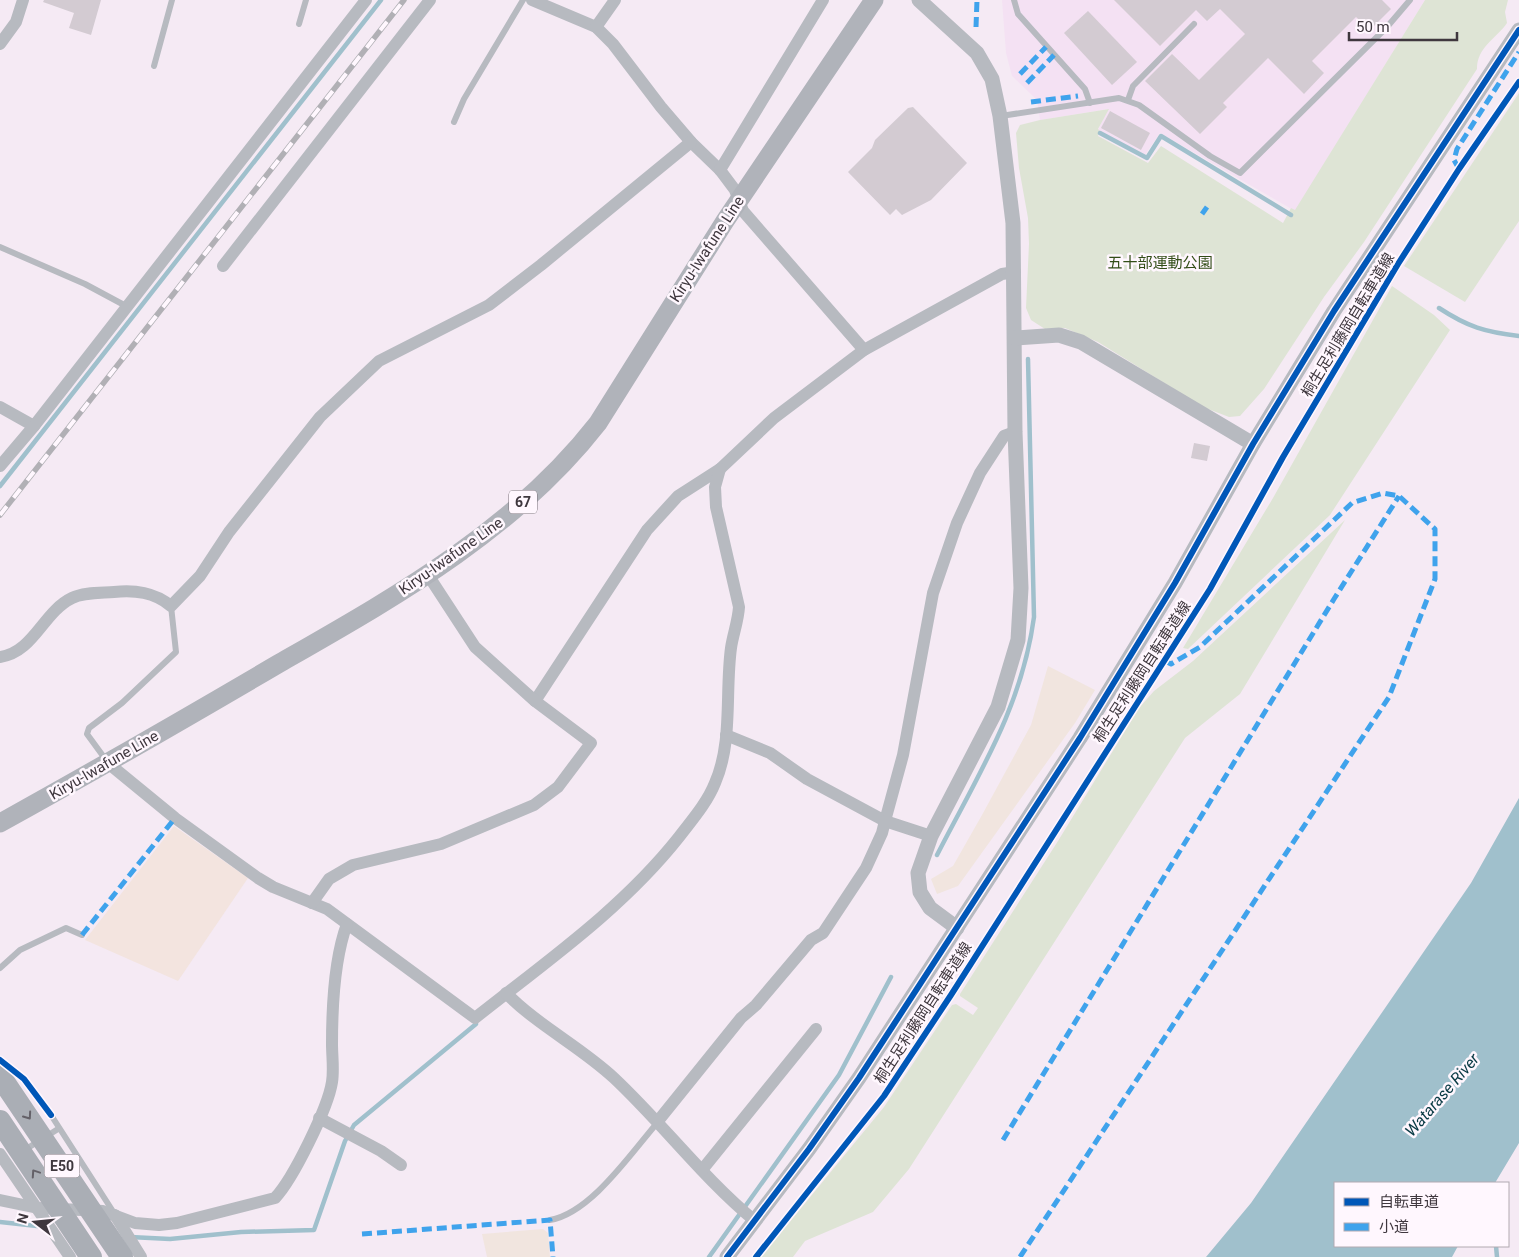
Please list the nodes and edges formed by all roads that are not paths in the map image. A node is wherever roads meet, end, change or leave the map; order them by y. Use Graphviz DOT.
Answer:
graph roads {
  1 [pos="23,0"];
  2 [pos="172,0"];
  3 [pos="306,0"];
  4 [pos="366,0"];
  5 [pos="430,0"];
  6 [pos="523,0"];
  7 [pos="532,0"];
  8 [pos="615,0"];
  9 [pos="823,0"];
  10 [pos="874,0"];
  11 [pos="919,0"];
  12 [pos="1014,0"];
  13 [pos="1410,0"];
  14 [pos="299,24"];
  15 [pos="1194,24"];
  16 [pos="596,27"];
  17 [pos="1519,30"];
  18 [pos="0,44"];
  19 [pos="154,66"];
  20 [pos="1128,100"];
  21 [pos="1090,103"];
  22 [pos="1000,116"];
  23 [pos="454,122"];
  24 [pos="691,142"];
  25 [pos="720,170"];
  26 [pos="739,200"];
  27 [pos="0,247"];
  28 [pos="223,266"];
  29 [pos="1015,272"];
  30 [pos="126,306"];
  31 [pos="1015,338"];
  32 [pos="864,350"];
  33 [pos="0,406"];
  34 [pos="34,426"];
  35 [pos="1015,432"];
  36 [pos="1253,444"];
  37 [pos="0,466"];
  38 [pos="720,470"];
  39 [pos="428,575"];
  40 [pos="171,606"];
  41 [pos="0,657"];
  42 [pos="535,701"];
  43 [pos="726,735"];
  44 [pos="108,763"];
  45 [pos="885,821"];
  46 [pos="0,823"];
  47 [pos="931,836"];
  48 [pos="312,903"];
  49 [pos="347,924"];
  50 [pos="957,928"];
  51 [pos="82,935"];
  52 [pos="0,968"];
  53 [pos="506,993"];
  54 [pos="816,1030"];
  55 [pos="0,1076"];
  56 [pos="51,1115"];
  57 [pos="319,1118"];
  58 [pos="0,1121"];
  59 [pos="658,1121"];
  60 [pos="58,1129"];
  61 [pos="3,1158"];
  62 [pos="401,1166"];
  63 [pos="702,1170"];
  64 [pos="0,1200"];
  65 [pos="38,1208"];
  66 [pos="115,1214"];
  67 [pos="550,1220"];
  68 [pos="755,1221"];
  69 [pos="70,1257"];
  70 [pos="91,1257"];
  71 [pos="122,1257"];
  72 [pos="141,1257"];
  73 [pos="727,1257"];
  1 -- 18 [label="street"];
  2 -- 19 [label="lane"];
  3 -- 14 [label="lane"];
  4 -- 30 [label="street"];
  5 -- 28 [label="street"];
  6 -- 23 [label="lane"];
  7 -- 16 [label="street"];
  8 -- 16 [label="street"];
  9 -- 25 [label="street"];
  10 -- 26 [label="main road, Kiryu-Iwafune Line / 67"];
  11 -- 22 [label="street"];
  12 -- 21 [label="lane"];
  13 -- 20 [label="lane"];
  15 -- 20 [label="lane"];
  16 -- 24 [label="street"];
  17 -- 36 [label="street"];
  20 -- 21 [label="lane"];
  21 -- 22 [label="lane"];
  22 -- 29 [label="street"];
  24 -- 25 [label="street"];
  24 -- 40 [label="street"];
  25 -- 26 [label="street"];
  26 -- 32 [label="street"];
  26 -- 39 [label="main road, Kiryu-Iwafune Line / 67"];
  27 -- 30 [label="lane"];
  29 -- 31 [label="street"];
  29 -- 32 [label="street"];
  30 -- 34 [label="street"];
  31 -- 35 [label="street"];
  31 -- 36 [label="street"];
  32 -- 38 [label="street"];
  33 -- 34 [label="street"];
  34 -- 37 [label="street"];
  35 -- 45 [label="street"];
  35 -- 47 [label="street"];
  36 -- 50 [label="street"];
  38 -- 42 [label="street"];
  38 -- 43 [label="street"];
  39 -- 42 [label="street"];
  39 -- 44 [label="main road, Kiryu-Iwafune Line / 67"];
  40 -- 41 [label="street"];
  40 -- 44 [label="lane"];
  42 -- 48 [label="street"];
  43 -- 45 [label="street"];
  43 -- 53 [label="street"];
  44 -- 46 [label="main road, Kiryu-Iwafune Line / 67"];
  44 -- 48 [label="street"];
  45 -- 47 [label="street"];
  45 -- 59 [label="street"];
  47 -- 50 [label="street"];
  48 -- 49 [label="street"];
  49 -- 53 [label="street"];
  49 -- 57 [label="street"];
  50 -- 68 [label="street"];
  51 -- 52 [label="lane"];
  53 -- 59 [label="street"];
  54 -- 63 [label="street"];
  55 -- 71 [label="highway, E50, one-way, bridge"];
  56 -- 60 [label="lane"];
  57 -- 62 [label="street"];
  57 -- 66 [label="street"];
  70 -- 58 [label="highway, E50, one-way, bridge"];
  59 -- 63 [label="street"];
  59 -- 67 [label="lane"];
  60 -- 61 [label="lane"];
  60 -- 66 [label="lane"];
  61 -- 65 [label="street"];
  63 -- 68 [label="street"];
  64 -- 65 [label="street"];
  65 -- 66 [label="street"];
  65 -- 69 [label="street"];
  66 -- 72 [label="street"];
  68 -- 73 [label="street"];
}
